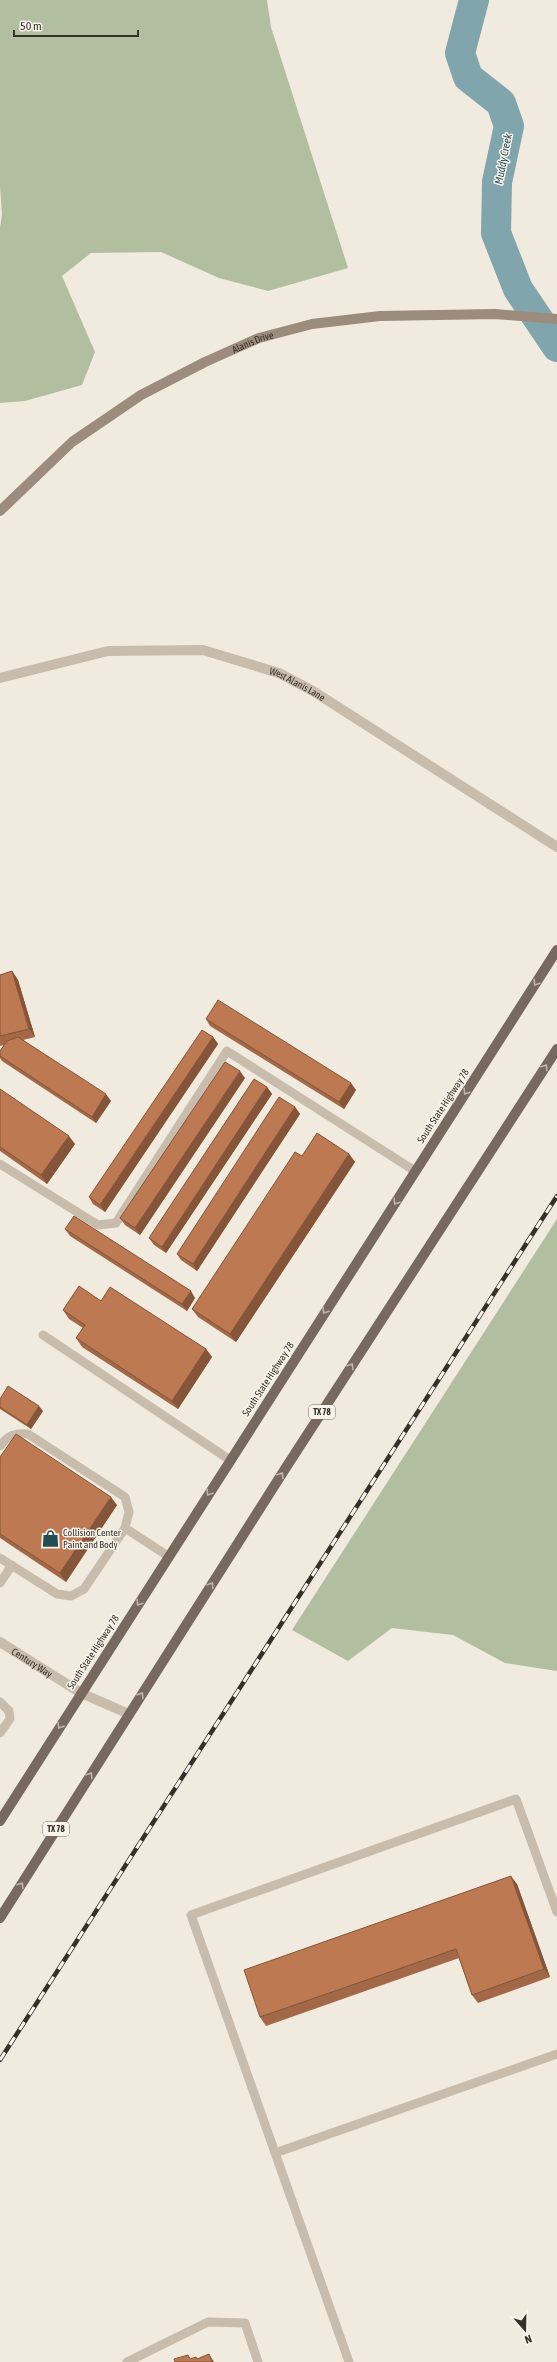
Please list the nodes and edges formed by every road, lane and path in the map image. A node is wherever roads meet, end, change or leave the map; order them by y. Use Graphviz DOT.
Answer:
graph roads {
  1 [pos="557,319"];
  2 [pos="0,511"];
  3 [pos="0,678"];
  4 [pos="557,847"];
  5 [pos="557,950"];
  6 [pos="557,1049"];
  7 [pos="0,1164"];
  8 [pos="415,1171"];
  9 [pos="43,1335"];
  10 [pos="0,1446"];
  11 [pos="230,1460"];
  12 [pos="125,1528"];
  13 [pos="168,1556"];
  14 [pos="0,1558"];
  15 [pos="12,1565"];
  16 [pos="0,1583"];
  17 [pos="0,1642"];
  18 [pos="81,1693"];
  19 [pos="0,1702"];
  20 [pos="129,1714"];
  21 [pos="0,1733"];
  22 [pos="0,1821"];
  23 [pos="557,1912"];
  24 [pos="0,1918"];
  25 [pos="557,2054"];
  26 [pos="275,2153"];
  27 [pos="127,2362"];
  28 [pos="258,2362"];
  29 [pos="349,2362"];
  1 -- 2 [label="main road, Alanis Drive"];
  3 -- 4 [label="street, West Alanis Lane"];
  5 -- 8 [label="main road, South State Highway 78, one-way"];
  20 -- 6 [label="main road, TX 78, one-way"];
  7 -- 8 [label="lane"];
  8 -- 11 [label="main road, South State Highway 78, one-way"];
  9 -- 11 [label="lane"];
  10 -- 12 [label="lane"];
  11 -- 13 [label="main road, South State Highway 78, one-way"];
  12 -- 13 [label="lane"];
  12 -- 15 [label="lane"];
  13 -- 18 [label="main road, South State Highway 78, one-way"];
  14 -- 15 [label="lane"];
  15 -- 16 [label="lane"];
  17 -- 18 [label="street, Century Way"];
  18 -- 20 [label="street, Century Way"];
  18 -- 22 [label="main road, South State Highway 78, one-way"];
  19 -- 21 [label="lane"];
  24 -- 20 [label="main road, TX 78, one-way"];
  23 -- 26 [label="lane"];
  25 -- 26 [label="lane"];
  26 -- 29 [label="lane"];
  27 -- 28 [label="lane"];
}
